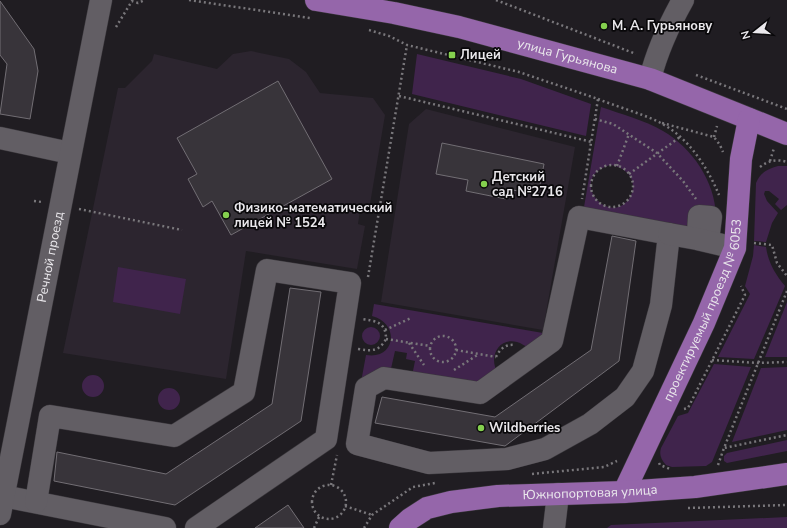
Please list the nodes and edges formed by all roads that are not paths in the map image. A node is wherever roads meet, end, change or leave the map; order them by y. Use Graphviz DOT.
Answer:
graph roads {
  1 [pos="101,0"];
  2 [pos="683,0"];
  3 [pos="314,9"];
  4 [pos="650,79"];
  5 [pos="749,119"];
  6 [pos="787,134"];
  7 [pos="0,138"];
  8 [pos="70,153"];
  9 [pos="669,234"];
  10 [pos="745,246"];
  11 [pos="8,436"];
  12 [pos="787,474"];
  13 [pos="787,485"];
  14 [pos="695,487"];
  15 [pos="624,492"];
  16 [pos="558,494"];
  17 [pos="36,502"];
  18 [pos="2,505"];
  19 [pos="165,528"];
  20 [pos="196,528"];
  21 [pos="400,528"];
  22 [pos="554,528"];
  1 -- 8 [label="street, Речной проезд"];
  2 -- 4 [label="street"];
  3 -- 4 [label="main road, улица Гурьянова"];
  4 -- 5 [label="main road, улица Гурьянова"];
  5 -- 6 [label="main road, улица Гурьянова"];
  5 -- 10 [label="main road, проектируемый проезд № 6053"];
  7 -- 8 [label="street"];
  8 -- 11 [label="street, Речной проезд"];
  9 -- 9 [label="street"];
  9 -- 10 [label="street"];
  10 -- 15 [label="main road, проектируемый проезд № 6053"];
  11 -- 18 [label="street, Речной проезд"];
  12 -- 14 [label="main road, Южнопортовая улица"];
  13 -- 14 [label="street"];
  14 -- 15 [label="main road, Южнопортовая улица"];
  15 -- 16 [label="main road, Южнопортовая улица"];
  16 -- 21 [label="main road, Южнопортовая улица"];
  16 -- 22 [label="street"];
  17 -- 18 [label="street"];
  17 -- 19 [label="street"];
  17 -- 20 [label="street"];
}
